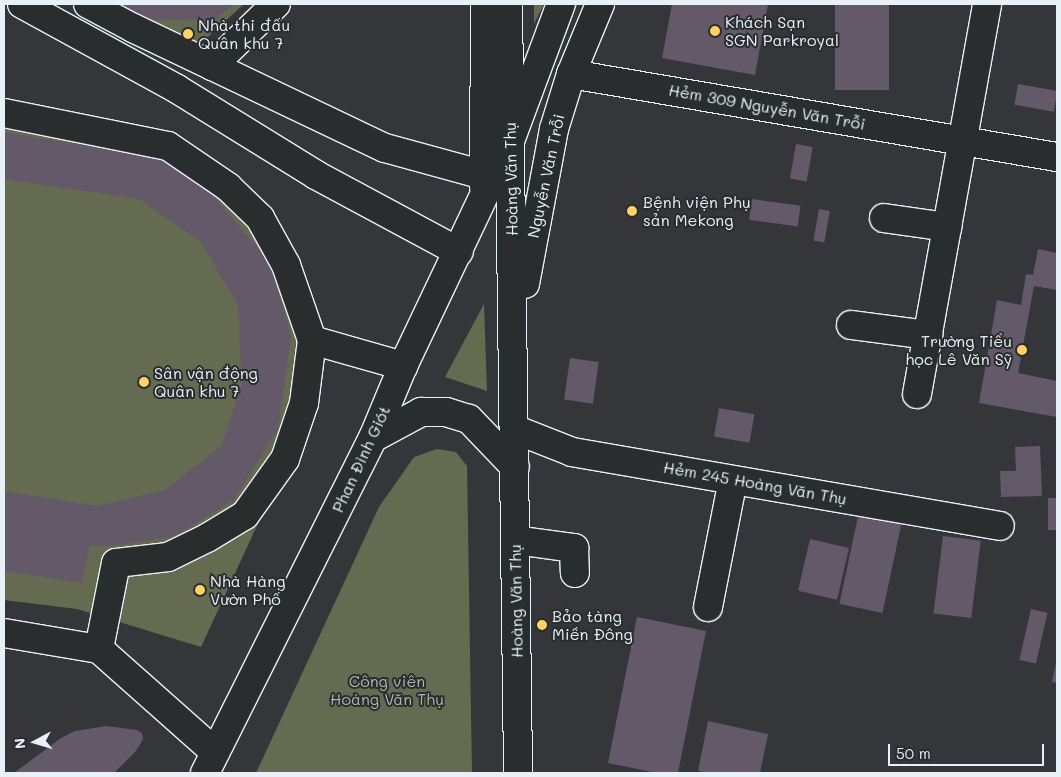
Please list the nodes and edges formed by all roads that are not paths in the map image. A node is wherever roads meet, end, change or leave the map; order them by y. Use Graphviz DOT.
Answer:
graph roads {
  1 [pos="22,4"];
  2 [pos="88,4"];
  3 [pos="276,4"];
  4 [pos="484,4"];
  5 [pos="508,4"];
  6 [pos="561,4"];
  7 [pos="600,4"];
  8 [pos="988,4"];
  9 [pos="212,66"];
  10 [pos="571,74"];
  11 [pos="4,113"];
  12 [pos="963,140"];
  13 [pos="510,141"];
  14 [pos="1057,157"];
  15 [pos="484,185"];
  16 [pos="884,218"];
  17 [pos="947,227"];
  18 [pos="459,252"];
  19 [pos="852,325"];
  20 [pos="928,335"];
  21 [pos="312,340"];
  22 [pos="513,355"];
  23 [pos="403,366"];
  24 [pos="917,394"];
  25 [pos="514,429"];
  26 [pos="373,438"];
  27 [pos="515,467"];
  28 [pos="733,480"];
  29 [pos="1000,526"];
  30 [pos="515,540"];
  31 [pos="575,573"];
  32 [pos="708,607"];
  33 [pos="4,633"];
  34 [pos="98,649"];
  35 [pos="210,763"];
  36 [pos="518,773"];
  1 -- 18 [label="main road"];
  2 -- 9 [label="main road"];
  3 -- 9 [label="main road"];
  4 -- 15 [label="main road, Hoàng Văn Thụ"];
  5 -- 13 [label="main road, Hoàng Văn Thụ"];
  6 -- 13 [label="main road"];
  7 -- 10 [label="main road, Nguyễn Văn Trỗi"];
  8 -- 12 [label="main road"];
  9 -- 15 [label="main road"];
  10 -- 12 [label="main road, Hẻm 309 Nguyễn Văn Trỗi"];
  10 -- 22 [label="main road, Nguyễn Văn Trỗi"];
  11 -- 21 [label="main road"];
  12 -- 14 [label="main road, Hẻm 309 Nguyễn Văn Trỗi"];
  12 -- 17 [label="main road"];
  13 -- 15 [label="main road, Phan Đình Giót"];
  13 -- 22 [label="main road, Hoàng Văn Thụ"];
  15 -- 18 [label="main road, Phan Đình Giót"];
  16 -- 17 [label="main road"];
  17 -- 20 [label="main road"];
  18 -- 23 [label="main road, Phan Đình Giót"];
  19 -- 20 [label="main road"];
  20 -- 24 [label="main road"];
  21 -- 23 [label="main road"];
  21 -- 34 [label="main road"];
  22 -- 25 [label="main road, Hoàng Văn Thụ"];
  23 -- 26 [label="main road, Phan Đình Giót"];
  25 -- 27 [label="main road, Hoàng Văn Thụ"];
  25 -- 28 [label="main road, Hẻm 245 Hoàng Văn Thụ"];
  26 -- 27 [label="main road"];
  26 -- 35 [label="main road, Phan Đình Giót"];
  27 -- 30 [label="main road, Hoàng Văn Thụ"];
  28 -- 29 [label="main road, Hẻm 245 Hoàng Văn Thụ"];
  28 -- 32 [label="main road"];
  30 -- 31 [label="main road"];
  30 -- 36 [label="main road, Hoàng Văn Thụ"];
  33 -- 34 [label="main road"];
  34 -- 35 [label="main road"];
}
